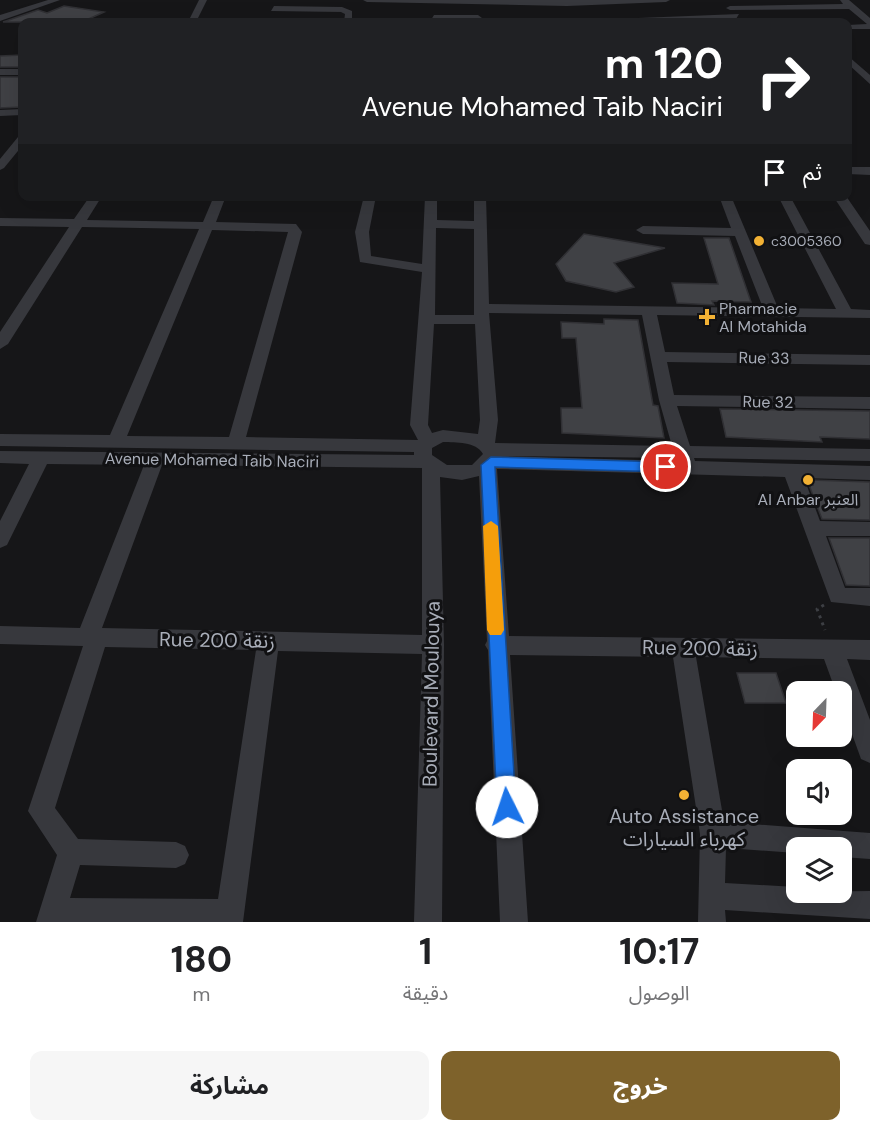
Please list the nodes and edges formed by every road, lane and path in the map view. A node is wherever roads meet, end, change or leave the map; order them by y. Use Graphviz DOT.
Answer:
graph roads {
  1 [pos="46,0"];
  2 [pos="56,0"];
  3 [pos="203,0"];
  4 [pos="367,0"];
  5 [pos="666,0"];
  6 [pos="723,0"];
  7 [pos="785,0"];
  8 [pos="434,1"];
  9 [pos="478,2"];
  10 [pos="579,2"];
  11 [pos="850,3"];
  12 [pos="567,4"];
  13 [pos="274,8"];
  14 [pos="793,8"];
  15 [pos="801,15"];
  16 [pos="0,16"];
  17 [pos="736,16"];
  18 [pos="194,18"];
  19 [pos="348,18"];
  20 [pos="434,18"];
  21 [pos="478,18"];
  22 [pos="572,18"];
  23 [pos="717,18"];
  24 [pos="870,22"];
  25 [pos="870,26"];
  26 [pos="852,27"];
  27 [pos="852,63"];
  28 [pos="0,72"];
  29 [pos="18,72"];
  30 [pos="852,79"];
  31 [pos="869,80"];
  32 [pos="18,112"];
  33 [pos="0,113"];
  34 [pos="18,144"];
  35 [pos="2,162"];
  36 [pos="852,171"];
  37 [pos="870,171"];
  38 [pos="93,201"];
  39 [pos="218,201"];
  40 [pos="369,201"];
  41 [pos="431,201"];
  42 [pos="480,201"];
  43 [pos="727,201"];
  44 [pos="787,201"];
  45 [pos="843,201"];
  46 [pos="850,210"];
  47 [pos="870,210"];
  48 [pos="0,222"];
  49 [pos="80,223"];
  50 [pos="209,224"];
  51 [pos="430,224"];
  52 [pos="480,225"];
  53 [pos="643,230"];
  54 [pos="739,232"];
  55 [pos="870,241"];
  56 [pos="429,269"];
  57 [pos="648,310"];
  58 [pos="772,312"];
  59 [pos="482,314"];
  60 [pos="870,314"];
  61 [pos="848,315"];
  62 [pos="427,319"];
  63 [pos="0,344"];
  64 [pos="658,357"];
  65 [pos="870,360"];
  66 [pos="667,400"];
  67 [pos="870,403"];
  68 [pos="0,440"];
  69 [pos="116,442"];
  70 [pos="236,443"];
  71 [pos="427,454"];
  72 [pos="489,455"];
  73 [pos="870,455"];
  74 [pos="0,457"];
  75 [pos="41,458"];
  76 [pos="155,460"];
  77 [pos="685,460"];
  78 [pos="792,470"];
  79 [pos="870,473"];
  80 [pos="816,528"];
  81 [pos="870,529"];
  82 [pos="0,540"];
  83 [pos="838,596"];
  84 [pos="870,597"];
  85 [pos="0,635"];
  86 [pos="92,638"];
  87 [pos="268,641"];
  88 [pos="433,645"];
  89 [pos="496,645"];
  90 [pos="683,648"];
  91 [pos="832,650"];
  92 [pos="870,650"];
  93 [pos="870,752"];
  94 [pos="714,834"];
  95 [pos="870,846"];
  96 [pos="71,852"];
  97 [pos="176,855"];
  98 [pos="870,905"];
  99 [pos="712,909"];
  100 [pos="50,917"];
  101 [pos="229,918"];
  102 [pos="428,922"];
  103 [pos="514,922"];
  1 -- 16 [label="street"];
  2 -- 16 [label="street"];
  3 -- 18 [label="street"];
  4 -- 8 [label="street"];
  5 -- 10 [label="street"];
  6 -- 17 [label="street"];
  7 -- 14 [label="street"];
  8 -- 9 [label="street"];
  8 -- 20 [label="street"];
  9 -- 12 [label="street"];
  9 -- 21 [label="street"];
  10 -- 12 [label="street"];
  11 -- 14 [label="street"];
  11 -- 24 [label="street"];
  12 -- 22 [label="street"];
  13 -- 19 [label="street"];
  14 -- 15 [label="street"];
  14 -- 17 [label="street"];
  17 -- 23 [label="street"];
  25 -- 26 [label="street"];
  27 -- 31 [label="street"];
  28 -- 29 [label="street"];
  30 -- 31 [label="street"];
  32 -- 33 [label="street"];
  34 -- 35 [label="street"];
  36 -- 37 [label="street"];
  38 -- 49 [label="street"];
  39 -- 50 [label="street"];
  40 -- 56 [label="street"];
  41 -- 51 [label="street, Boulevard Moulouya"];
  42 -- 52 [label="street"];
  43 -- 54 [label="street"];
  44 -- 61 [label="street"];
  45 -- 46 [label="street"];
  46 -- 47 [label="street"];
  46 -- 55 [label="street"];
  48 -- 49 [label="street"];
  49 -- 50 [label="street"];
  49 -- 63 [label="street"];
  50 -- 69 [label="street"];
  50 -- 70 [label="street"];
  51 -- 52 [label="street"];
  51 -- 56 [label="street, Boulevard Moulouya"];
  52 -- 59 [label="street"];
  53 -- 54 [label="street"];
  54 -- 58 [label="street"];
  56 -- 62 [label="street, Boulevard Moulouya"];
  57 -- 58 [label="street"];
  57 -- 59 [label="street"];
  57 -- 64 [label="street"];
  58 -- 61 [label="street"];
  59 -- 62 [label="street"];
  59 -- 72 [label="street"];
  60 -- 61 [label="street"];
  62 -- 71 [label="street, Boulevard Moulouya"];
  64 -- 65 [label="street, Rue 33"];
  64 -- 66 [label="street"];
  66 -- 67 [label="street, Rue 32"];
  66 -- 77 [label="street"];
  68 -- 69 [label="street, Avenue Mohamed Taib Naciri"];
  69 -- 70 [label="street, Avenue Mohamed Taib Naciri"];
  70 -- 71 [label="street, Avenue Mohamed Taib Naciri"];
  71 -- 72 [label="street"];
  71 -- 72 [label="street"];
  71 -- 76 [label="street, Avenue Mohamed Taib Naciri"];
  71 -- 88 [label="street, Boulevard Moulouya"];
  72 -- 77 [label="street"];
  72 -- 89 [label="street"];
  73 -- 77 [label="street"];
  74 -- 75 [label="street, Avenue Mohamed Taib Naciri"];
  75 -- 76 [label="street, Avenue Mohamed Taib Naciri"];
  75 -- 82 [label="street"];
  76 -- 86 [label="street"];
  77 -- 78 [label="street"];
  78 -- 79 [label="street"];
  78 -- 80 [label="street"];
  80 -- 81 [label="street"];
  80 -- 83 [label="street"];
  83 -- 84 [label="street"];
  83 -- 91 [label="path"];
  85 -- 86 [label="street, Rue 200 زنقة"];
  86 -- 87 [label="street, Rue 200 زنقة"];
  86 -- 96 [label="street"];
  87 -- 88 [label="street, Rue 200 زنقة"];
  87 -- 101 [label="street"];
  88 -- 102 [label="street, Boulevard Moulouya"];
  89 -- 90 [label="street, Rue 200 زنقة"];
  89 -- 103 [label="street"];
  90 -- 91 [label="street, Rue 200 زنقة"];
  90 -- 94 [label="street"];
  91 -- 92 [label="street, Rue 200 زنقة"];
  91 -- 93 [label="street"];
  94 -- 95 [label="street"];
  94 -- 99 [label="street"];
  96 -- 97 [label="street"];
  96 -- 100 [label="street"];
  98 -- 99 [label="street"];
  100 -- 101 [label="street"];
}
